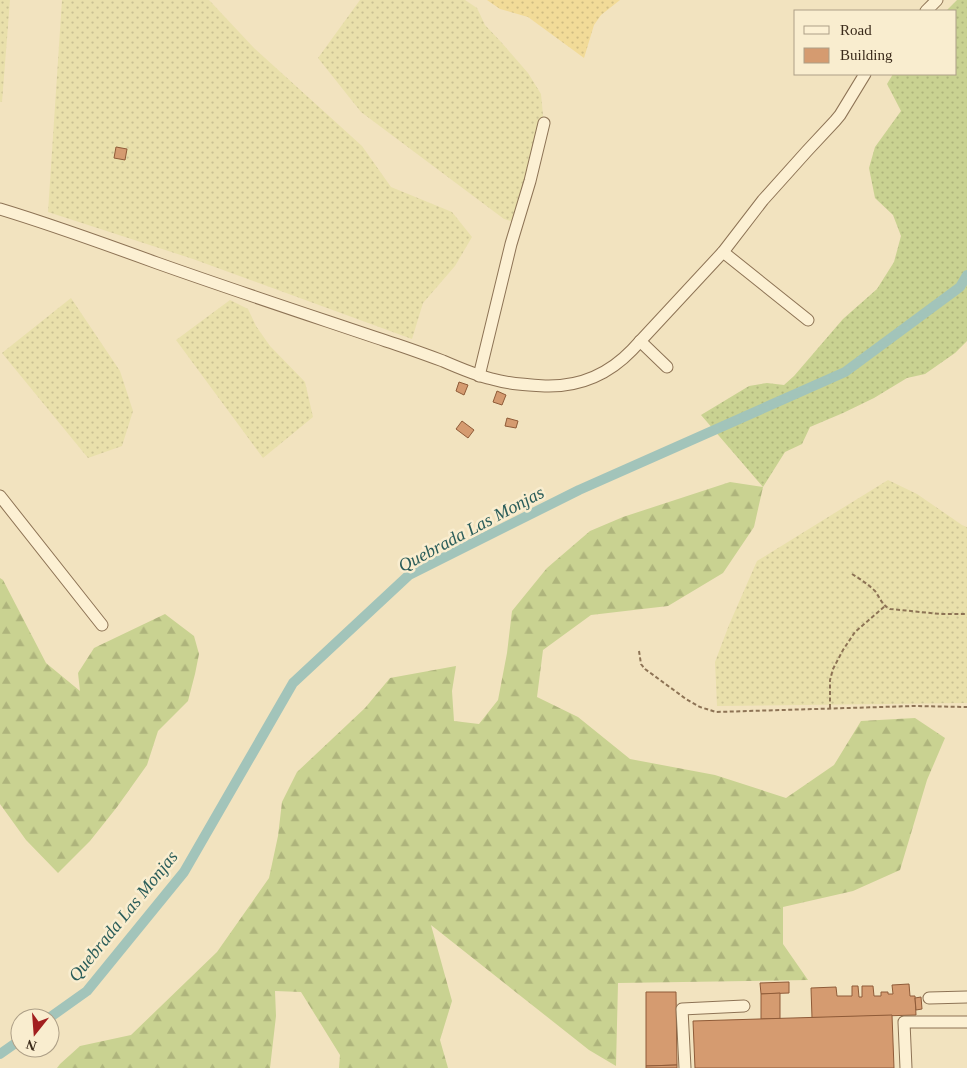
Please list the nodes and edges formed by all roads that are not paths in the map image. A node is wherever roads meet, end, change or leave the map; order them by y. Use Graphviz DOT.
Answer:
graph roads {
  1 [pos="937,0"];
  2 [pos="927,10"];
  3 [pos="864,75"];
  4 [pos="544,123"];
  5 [pos="0,209"];
  6 [pos="723,252"];
  7 [pos="808,320"];
  8 [pos="640,341"];
  9 [pos="667,367"];
  10 [pos="479,376"];
  11 [pos="0,496"];
  12 [pos="102,625"];
  13 [pos="967,997"];
  14 [pos="929,998"];
  15 [pos="744,1006"];
  16 [pos="967,1022"];
  17 [pos="685,1068"];
  18 [pos="906,1068"];
  1 -- 2 [label="street"];
  3 -- 6 [label="street"];
  4 -- 10 [label="street"];
  5 -- 10 [label="street"];
  6 -- 7 [label="street"];
  6 -- 8 [label="street"];
  8 -- 9 [label="street"];
  8 -- 10 [label="street"];
  11 -- 12 [label="street"];
  13 -- 14 [label="street"];
  15 -- 17 [label="street"];
  16 -- 18 [label="street"];
}
